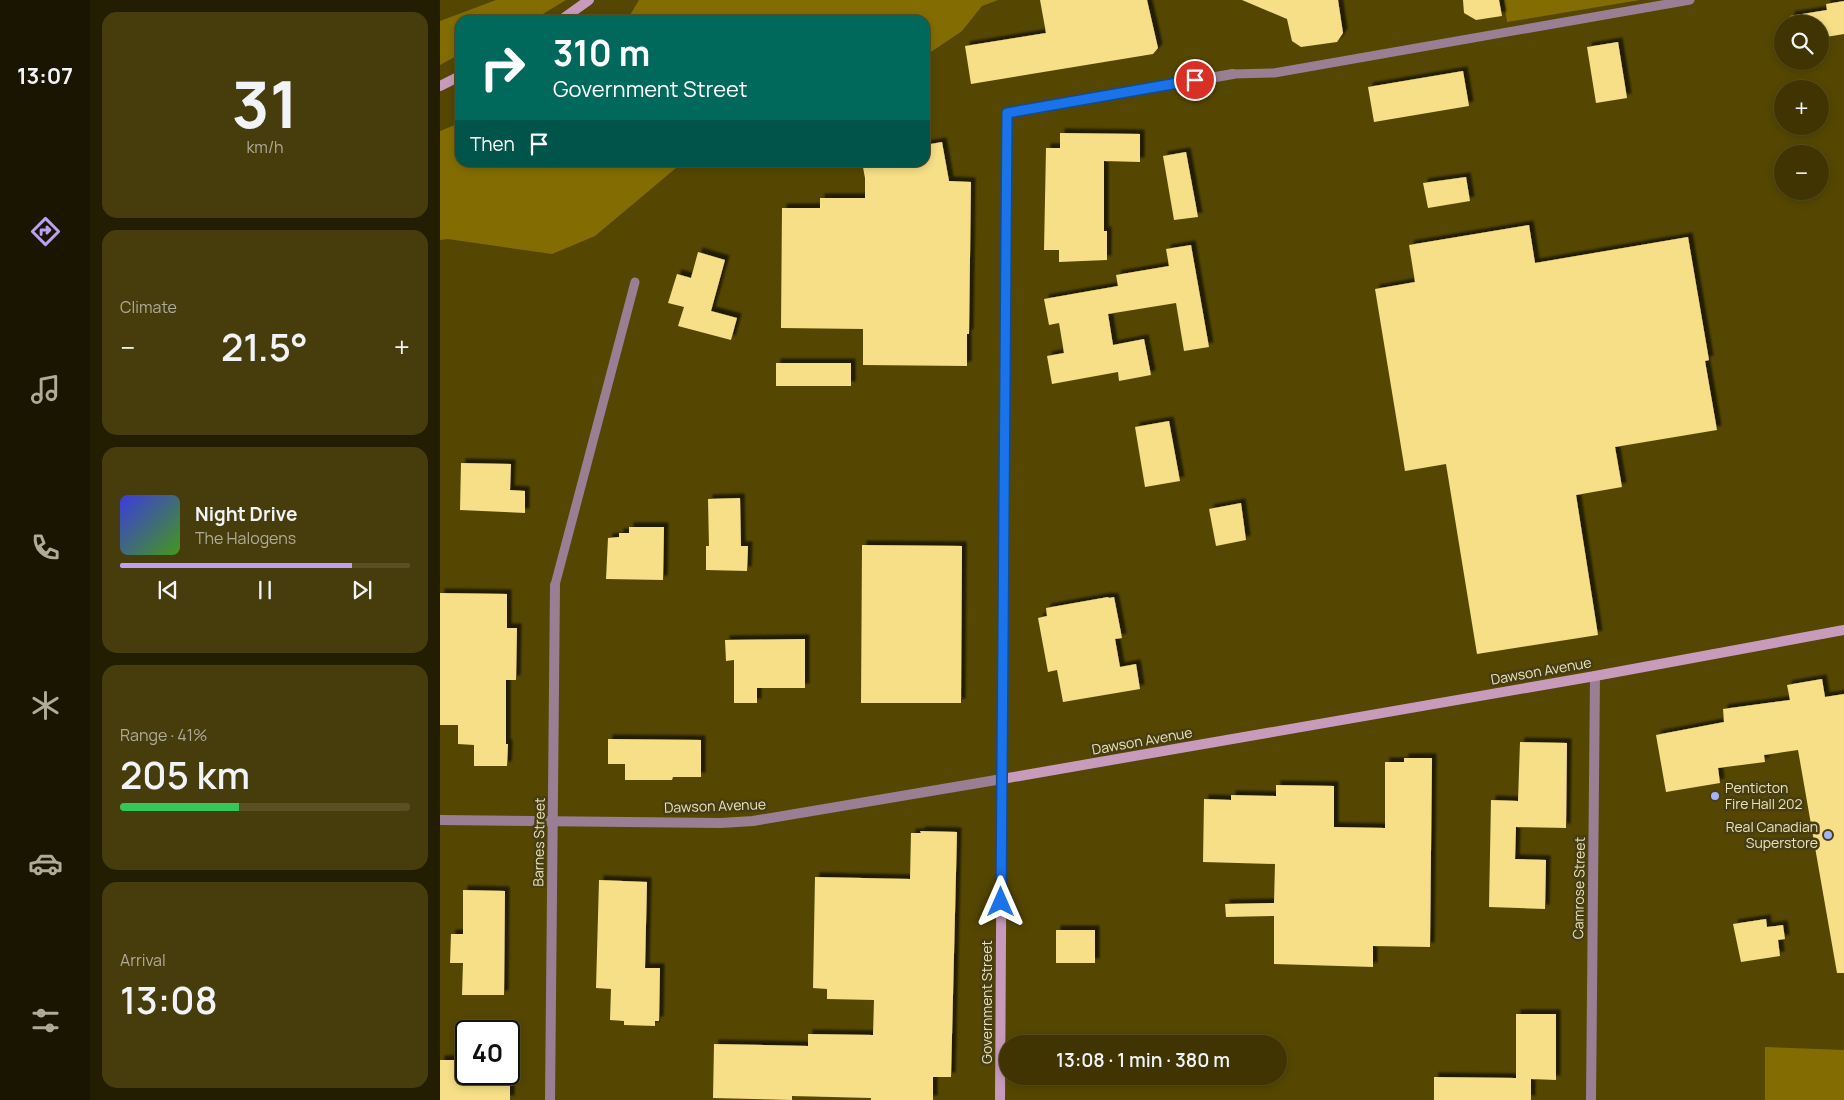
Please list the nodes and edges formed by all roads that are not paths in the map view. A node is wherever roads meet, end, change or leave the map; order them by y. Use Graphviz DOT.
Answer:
graph roads {
  1 [pos="589,0"];
  2 [pos="1690,0"];
  3 [pos="568,15"];
  4 [pos="1233,74"];
  5 [pos="455,78"];
  6 [pos="440,86"];
  7 [pos="635,282"];
  8 [pos="555,585"];
  9 [pos="1844,630"];
  10 [pos="1594,676"];
  11 [pos="1002,780"];
  12 [pos="440,820"];
  13 [pos="553,821"];
  14 [pos="550,1100"];
  15 [pos="1000,1100"];
  16 [pos="1591,1100"];
  1 -- 3 [label="street"];
  2 -- 4 [label="lane"];
  4 -- 11 [label="street, Government Street"];
  5 -- 6 [label="street"];
  7 -- 8 [label="lane"];
  8 -- 13 [label="street, Barnes Street"];
  9 -- 10 [label="street, Dawson Avenue"];
  10 -- 11 [label="street, Dawson Avenue"];
  10 -- 16 [label="street, Camrose Street"];
  11 -- 13 [label="street, Dawson Avenue"];
  11 -- 15 [label="street, Government Street"];
  12 -- 13 [label="street, Dawson Avenue"];
  13 -- 14 [label="street, Barnes Street"];
}
